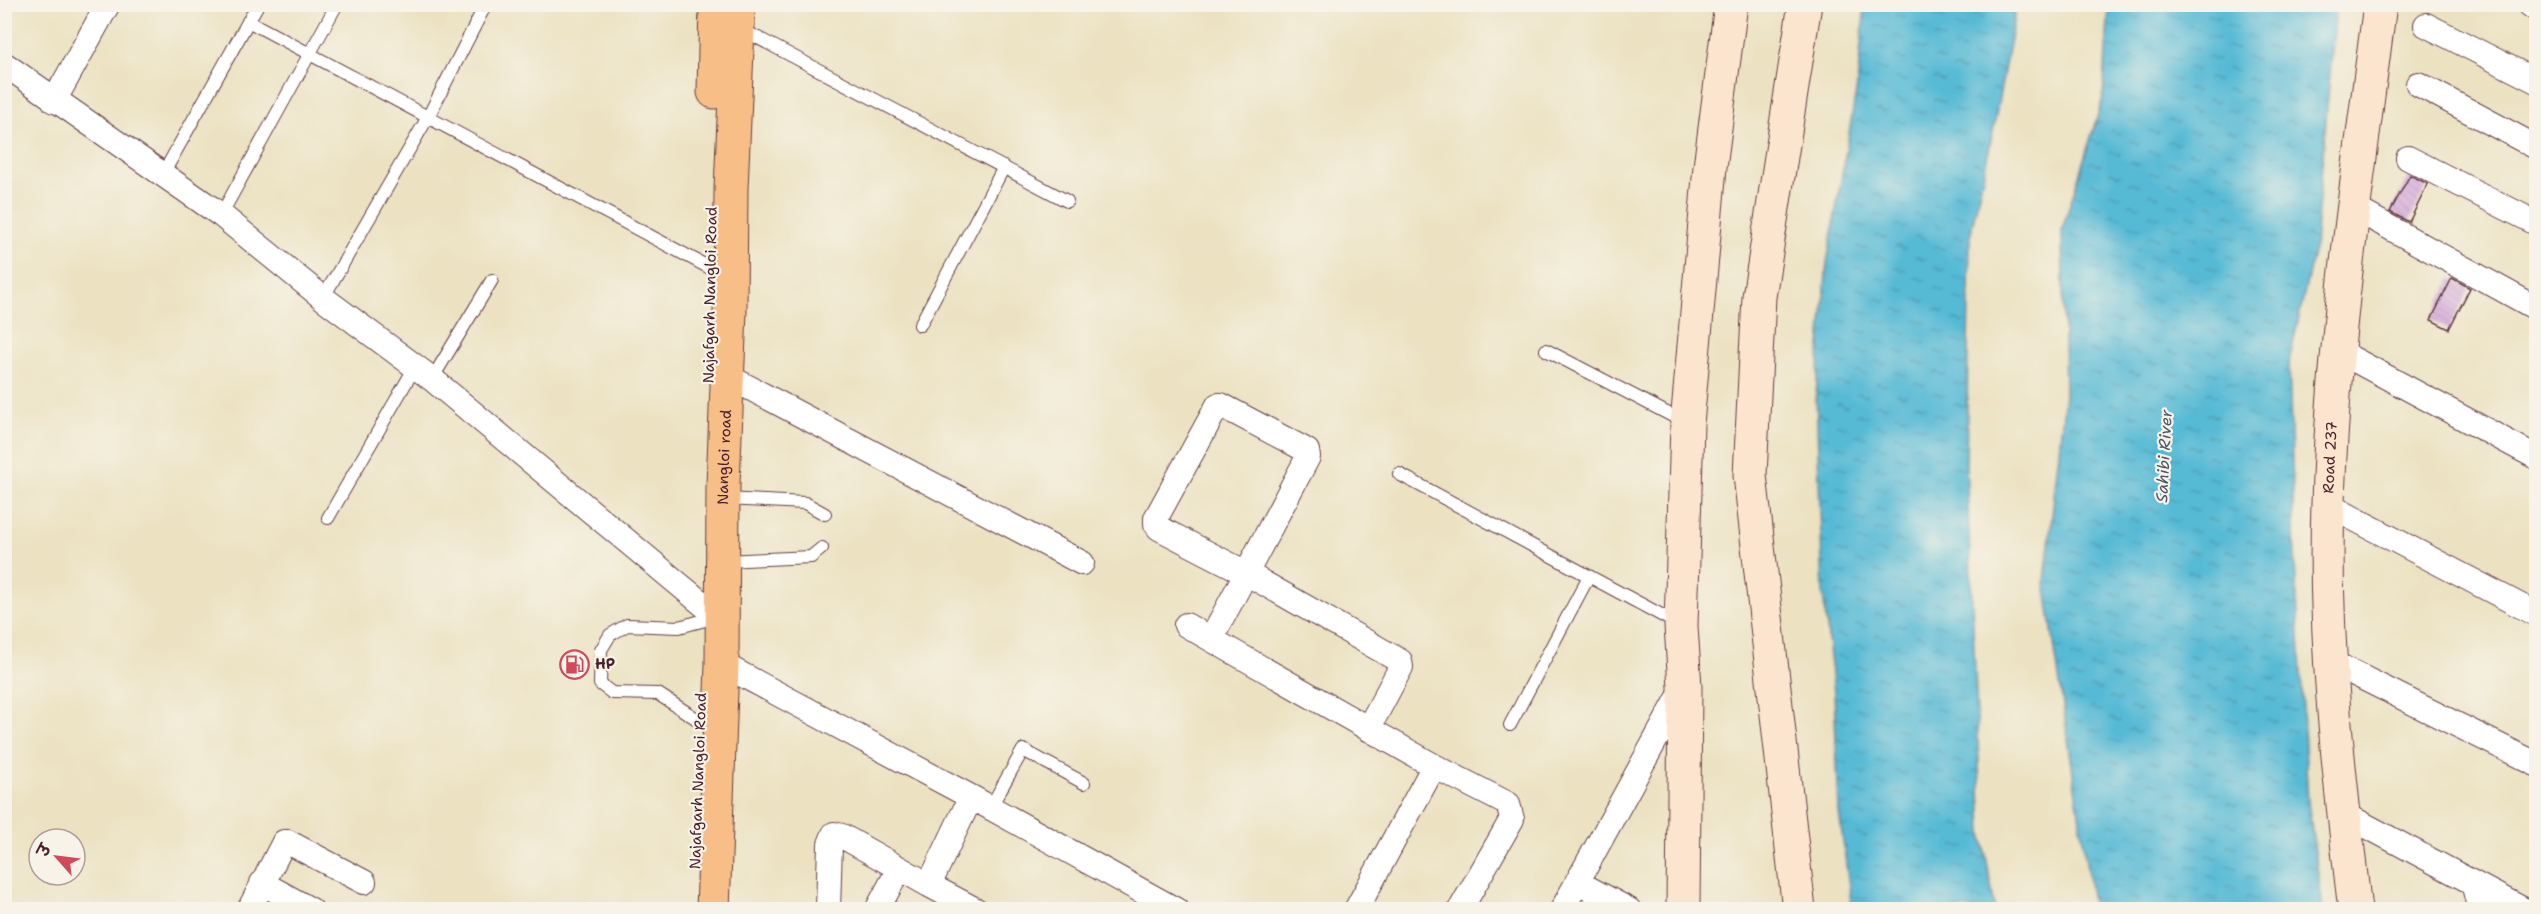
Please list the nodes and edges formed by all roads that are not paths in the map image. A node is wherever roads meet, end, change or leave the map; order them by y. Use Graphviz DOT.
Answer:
graph roads {
  1 [pos="108,4"];
  2 [pos="258,4"];
  3 [pos="337,4"];
  4 [pos="486,4"];
  5 [pos="1731,4"];
  6 [pos="1805,4"];
  7 [pos="2380,4"];
  8 [pos="2529,4"];
  9 [pos="716,5"];
  10 [pos="2536,9"];
  11 [pos="739,16"];
  12 [pos="249,21"];
  13 [pos="2426,25"];
  14 [pos="308,55"];
  15 [pos="4,64"];
  16 [pos="2536,81"];
  17 [pos="2418,84"];
  18 [pos="54,101"];
  19 [pos="428,117"];
  20 [pos="2536,147"];
  21 [pos="2408,158"];
  22 [pos="1004,167"];
  23 [pos="163,174"];
  24 [pos="1067,201"];
  25 [pos="2354,208"];
  26 [pos="221,215"];
  27 [pos="2536,223"];
  28 [pos="710,268"];
  29 [pos="492,280"];
  30 [pos="323,298"];
  31 [pos="2536,308"];
  32 [pos="920,325"];
  33 [pos="1546,350"];
  34 [pos="2338,351"];
  35 [pos="424,373"];
  36 [pos="727,376"];
  37 [pos="1687,424"];
  38 [pos="2536,457"];
  39 [pos="1399,474"];
  40 [pos="723,499"];
  41 [pos="2328,505"];
  42 [pos="825,514"];
  43 [pos="328,518"];
  44 [pos="822,548"];
  45 [pos="722,561"];
  46 [pos="1082,563"];
  47 [pos="1246,573"];
  48 [pos="1588,576"];
  49 [pos="711,611"];
  50 [pos="2536,614"];
  51 [pos="1186,625"];
  52 [pos="1681,626"];
  53 [pos="1211,639"];
  54 [pos="2331,662"];
  55 [pos="722,664"];
  56 [pos="1685,687"];
  57 [pos="700,722"];
  58 [pos="1510,726"];
  59 [pos="1368,729"];
  60 [pos="2536,764"];
  61 [pos="1434,766"];
  62 [pos="1084,783"];
  63 [pos="981,802"];
  64 [pos="2344,814"];
  65 [pos="899,869"];
  66 [pos="364,882"];
  67 [pos="1577,882"];
  68 [pos="2473,882"];
  69 [pos="262,883"];
  70 [pos="929,885"];
  71 [pos="964,907"];
  72 [pos="249,909"];
  73 [pos="311,909"];
  74 [pos="694,909"];
  75 [pos="713,909"];
  76 [pos="828,909"];
  77 [pos="877,909"];
  78 [pos="1176,909"];
  79 [pos="1356,909"];
  80 [pos="1460,909"];
  81 [pos="1562,909"];
  82 [pos="1629,909"];
  83 [pos="1683,909"];
  84 [pos="1799,909"];
  85 [pos="2355,909"];
  86 [pos="2480,909"];
  87 [pos="2524,909"];
  1 -- 18 [label="street"];
  2 -- 12 [label="lane"];
  3 -- 14 [label="lane"];
  4 -- 19 [label="lane"];
  5 -- 37 [label="street"];
  6 -- 84 [label="street"];
  7 -- 25 [label="street, Road 237"];
  8 -- 10 [label="street"];
  9 -- 28 [label="main road, Najafgarh Nangloi Road"];
  11 -- 22 [label="lane"];
  11 -- 36 [label="main road, Nangloi road"];
  12 -- 14 [label="lane"];
  12 -- 23 [label="lane"];
  13 -- 16 [label="street"];
  14 -- 19 [label="lane"];
  14 -- 26 [label="lane"];
  15 -- 18 [label="street"];
  17 -- 20 [label="street"];
  18 -- 23 [label="street"];
  19 -- 28 [label="lane"];
  19 -- 30 [label="lane"];
  21 -- 27 [label="street"];
  22 -- 24 [label="lane"];
  22 -- 32 [label="lane"];
  23 -- 26 [label="street"];
  25 -- 31 [label="street"];
  25 -- 34 [label="street, Road 237"];
  26 -- 30 [label="street"];
  28 -- 49 [label="main road, Najafgarh Nangloi Road"];
  29 -- 35 [label="lane"];
  30 -- 35 [label="street"];
  33 -- 37 [label="lane"];
  34 -- 38 [label="street"];
  34 -- 41 [label="street, Road 237"];
  35 -- 43 [label="lane"];
  35 -- 49 [label="street"];
  36 -- 40 [label="main road, Nangloi road"];
  36 -- 46 [label="street"];
  37 -- 52 [label="street"];
  39 -- 48 [label="lane"];
  40 -- 42 [label="lane"];
  40 -- 45 [label="main road, Nangloi road"];
  41 -- 50 [label="street"];
  41 -- 54 [label="street, Road 237"];
  44 -- 45 [label="lane"];
  45 -- 49 [label="main road, Nangloi road"];
  47 -- 47 [label="street"];
  47 -- 53 [label="street"];
  47 -- 59 [label="street"];
  48 -- 52 [label="lane"];
  48 -- 58 [label="lane"];
  49 -- 55 [label="main road, Nangloi road"];
  49 -- 57 [label="main road, Najafgarh Nangloi Road"];
  49 -- 57 [label="lane"];
  51 -- 53 [label="street"];
  52 -- 56 [label="street"];
  53 -- 59 [label="street"];
  54 -- 60 [label="street"];
  54 -- 64 [label="street, Road 237"];
  55 -- 63 [label="street"];
  55 -- 75 [label="main road, Nangloi road"];
  56 -- 67 [label="street"];
  56 -- 83 [label="street"];
  57 -- 74 [label="main road, Najafgarh Nangloi Road"];
  59 -- 61 [label="street"];
  61 -- 79 [label="street"];
  61 -- 80 [label="street"];
  62 -- 63 [label="lane"];
  63 -- 70 [label="street"];
  63 -- 78 [label="street"];
  64 -- 68 [label="street"];
  64 -- 85 [label="street, Road 237"];
  65 -- 70 [label="street"];
  65 -- 76 [label="street"];
  65 -- 77 [label="street"];
  66 -- 69 [label="street"];
  67 -- 81 [label="street"];
  67 -- 82 [label="street"];
  68 -- 86 [label="street"];
  68 -- 87 [label="street"];
  69 -- 72 [label="street"];
  69 -- 73 [label="street"];
  70 -- 71 [label="street"];
}
